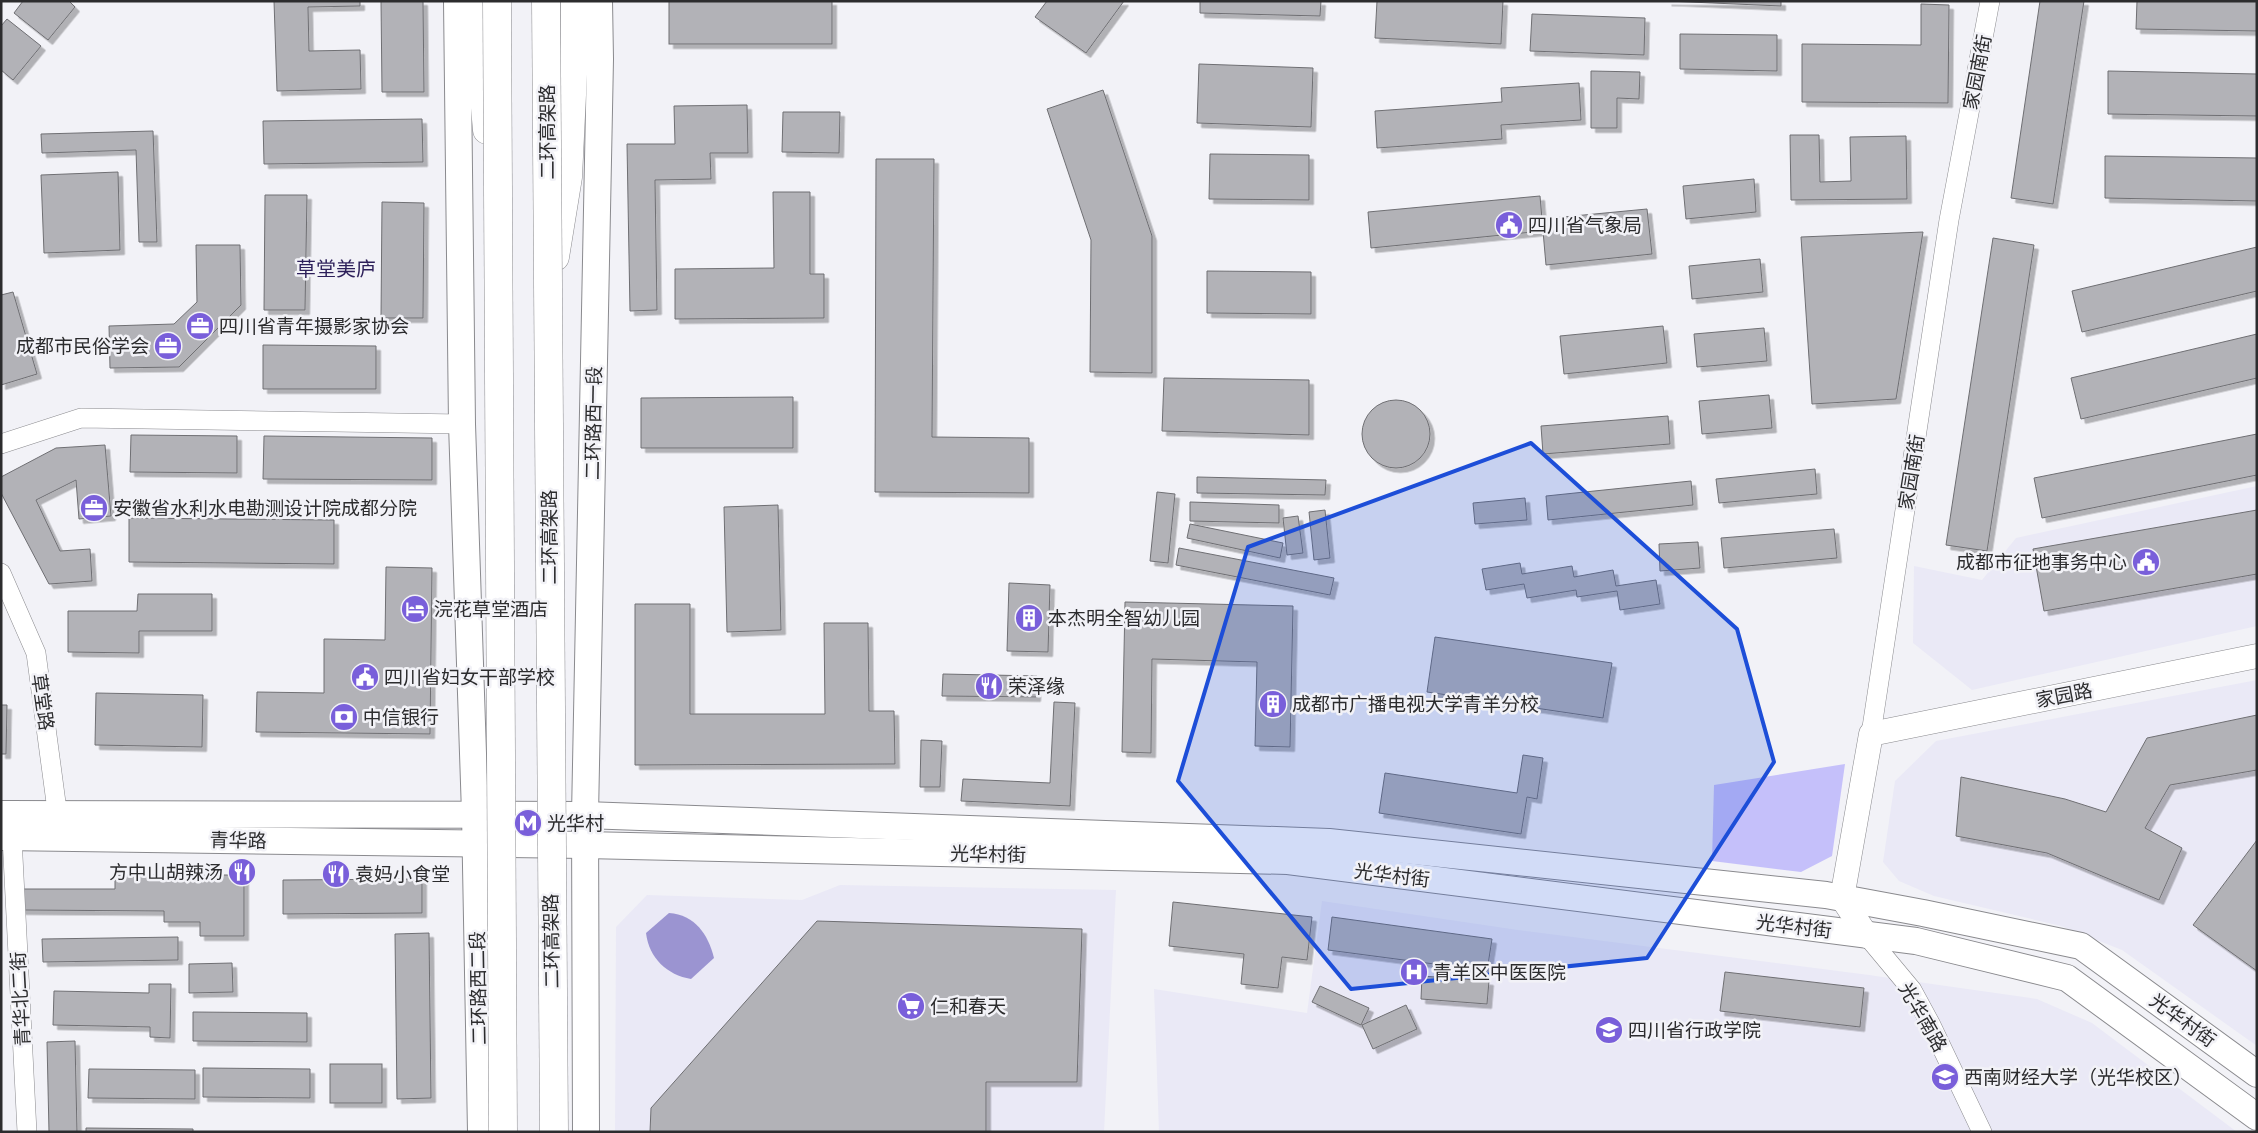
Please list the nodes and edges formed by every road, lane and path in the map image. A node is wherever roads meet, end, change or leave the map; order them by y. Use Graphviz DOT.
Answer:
graph roads {
  1 [pos="457,1"];
  2 [pos="482,1"];
  3 [pos="497,1"];
  4 [pos="546,1"];
  5 [pos="575,1"];
  6 [pos="599,1"];
  7 [pos="1990,1"];
  8 [pos="498,275"];
  9 [pos="548,303"];
  10 [pos="462,424"];
  11 [pos="1,444"];
  12 [pos="1,573"];
  13 [pos="2257,656"];
  14 [pos="1871,734"];
  15 [pos="475,813"];
  16 [pos="1,814"];
  17 [pos="585,814"];
  18 [pos="59,825"];
  19 [pos="6,837"];
  20 [pos="475,844"];
  21 [pos="585,845"];
  22 [pos="1842,898"];
  23 [pos="1867,936"];
  24 [pos="2257,1074"];
  25 [pos="2257,1117"];
  26 [pos="27,1132"];
  27 [pos="481,1132"];
  28 [pos="503,1132"];
  29 [pos="554,1132"];
  30 [pos="586,1132"];
  31 [pos="1982,1132"];
  1 -- 10 [label="main road"];
  2 -- 8 [label="highway, bridge"];
  3 -- 8 [label="highway, bridge"];
  4 -- 9 [label="highway, 二环高架路, bridge"];
  5 -- 9 [label="highway, bridge"];
  6 -- 17 [label="main road, 二环路西一段"];
  7 -- 14 [label="street, 家园南街"];
  8 -- 28 [label="highway, bridge"];
  9 -- 29 [label="highway, 二环高架路, bridge"];
  10 -- 11 [label="street"];
  10 -- 15 [label="main road"];
  12 -- 18 [label="street, 草堂路"];
  13 -- 14 [label="street, 家园路"];
  14 -- 22 [label="street, 家园南街"];
  15 -- 17 [label="main road, 光华村街"];
  15 -- 18 [label="main road, 青华路"];
  15 -- 20 [label="main road"];
  16 -- 18 [label="main road, 青华路"];
  17 -- 21 [label="main road, 二环路西一段"];
  17 -- 22 [label="main road, 光华村街"];
  18 -- 19 [label="main road, 青华路"];
  18 -- 20 [label="main road, 青华路"];
  19 -- 26 [label="street, 青华北二街"];
  20 -- 21 [label="main road, 光华村街"];
  20 -- 27 [label="main road, 二环路西二段"];
  21 -- 23 [label="main road, 光华村街"];
  21 -- 30 [label="main road"];
  22 -- 23 [label="street"];
  22 -- 24 [label="main road, 光华村街"];
  23 -- 25 [label="main road, 光华村街"];
  23 -- 31 [label="street, 光华南路"];
}
